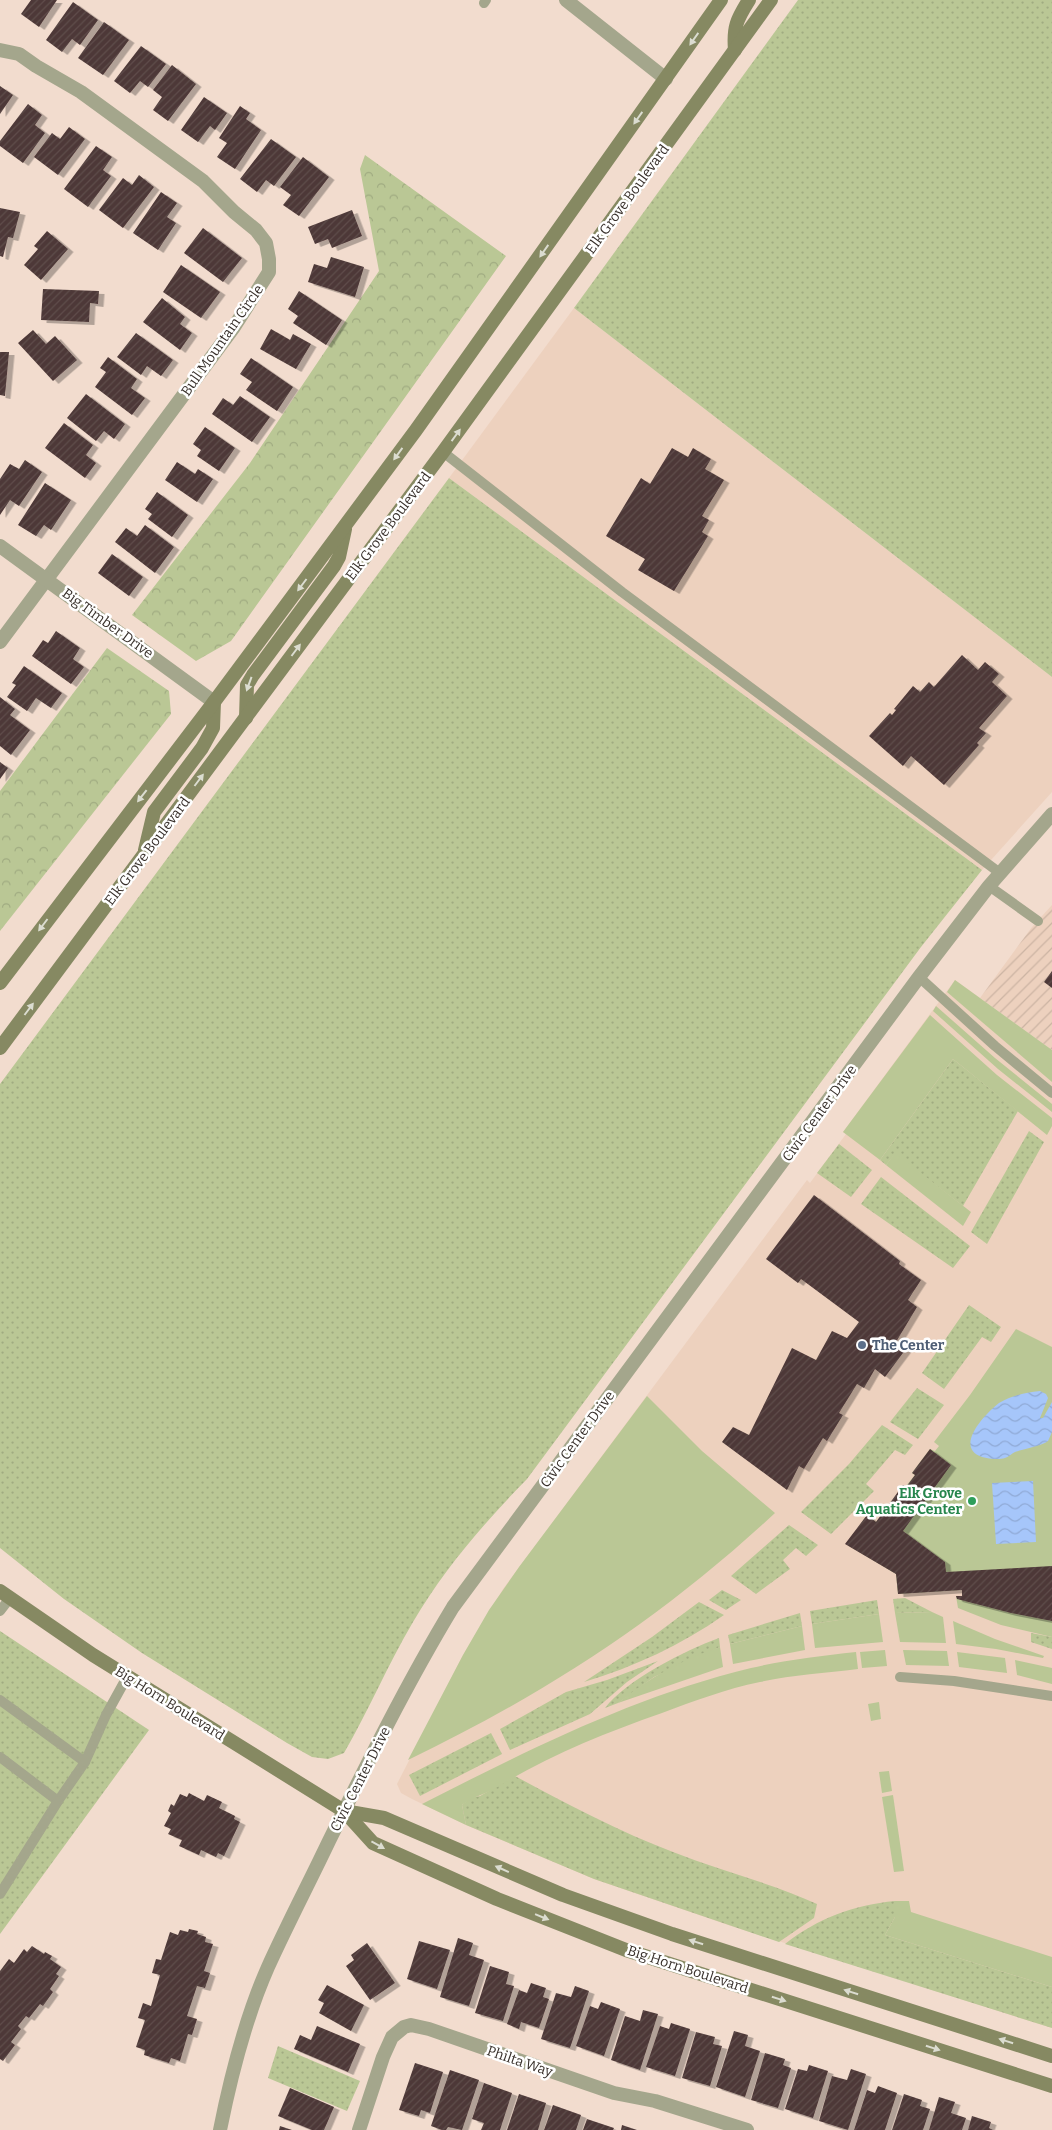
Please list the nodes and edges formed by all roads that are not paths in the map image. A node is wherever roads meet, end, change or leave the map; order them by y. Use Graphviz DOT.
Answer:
graph roads {
  1 [pos="566,0"];
  2 [pos="721,0"];
  3 [pos="749,0"];
  4 [pos="771,0"];
  5 [pos="0,50"];
  6 [pos="735,50"];
  7 [pos="666,79"];
  8 [pos="443,452"];
  9 [pos="346,525"];
  10 [pos="0,546"];
  11 [pos="47,578"];
  12 [pos="0,642"];
  13 [pos="214,702"];
  14 [pos="246,718"];
  15 [pos="1052,814"];
  16 [pos="143,856"];
  17 [pos="1000,873"];
  18 [pos="989,886"];
  19 [pos="1038,921"];
  20 [pos="919,977"];
  21 [pos="0,983"];
  22 [pos="0,1048"];
  23 [pos="1052,1093"];
  24 [pos="5,1594"];
  25 [pos="0,1611"];
  26 [pos="128,1677"];
  27 [pos="900,1677"];
  28 [pos="1052,1696"];
  29 [pos="0,1700"];
  30 [pos="0,1757"];
  31 [pos="84,1762"];
  32 [pos="58,1800"];
  33 [pos="344,1811"];
  34 [pos="0,1894"];
  35 [pos="1052,2056"];
  36 [pos="1052,2086"];
  37 [pos="220,2130"];
  38 [pos="358,2130"];
  39 [pos="748,2130"];
  1 -- 7 [label="street"];
  2 -- 7 [label="main road, one-way"];
  3 -- 6 [label="main road"];
  4 -- 6 [label="main road, Elk Grove Boulevard"];
  5 -- 11 [label="street, Bull Mountain Circle"];
  8 -- 6 [label="main road, Elk Grove Boulevard, one-way"];
  7 -- 9 [label="main road, one-way"];
  14 -- 8 [label="main road, Elk Grove Boulevard, one-way"];
  8 -- 17 [label="lane"];
  9 -- 13 [label="main road, one-way"];
  9 -- 14 [label="main road, one-way"];
  10 -- 11 [label="street, Big Timber Drive"];
  11 -- 12 [label="street, Bull Mountain Circle"];
  11 -- 13 [label="street, Big Timber Drive"];
  13 -- 16 [label="main road"];
  13 -- 21 [label="main road, one-way"];
  16 -- 14 [label="main road, Elk Grove Boulevard, one-way"];
  15 -- 17 [label="street, Civic Center Drive"];
  22 -- 16 [label="main road, Elk Grove Boulevard, one-way"];
  17 -- 18 [label="street, Civic Center Drive"];
  18 -- 19 [label="lane"];
  18 -- 20 [label="street, Civic Center Drive"];
  20 -- 23 [label="lane"];
  20 -- 33 [label="street, Civic Center Drive"];
  24 -- 25 [label="lane"];
  24 -- 26 [label="main road, Big Horn Boulevard"];
  26 -- 31 [label="lane"];
  26 -- 33 [label="main road, Big Horn Boulevard"];
  27 -- 28 [label="lane"];
  29 -- 31 [label="lane"];
  30 -- 32 [label="lane"];
  31 -- 32 [label="lane"];
  32 -- 34 [label="lane"];
  35 -- 33 [label="main road, Big Horn Boulevard, one-way"];
  33 -- 36 [label="main road, Big Horn Boulevard, one-way"];
  33 -- 37 [label="street, Civic Center Drive"];
  38 -- 39 [label="street, Philta Way"];
}
